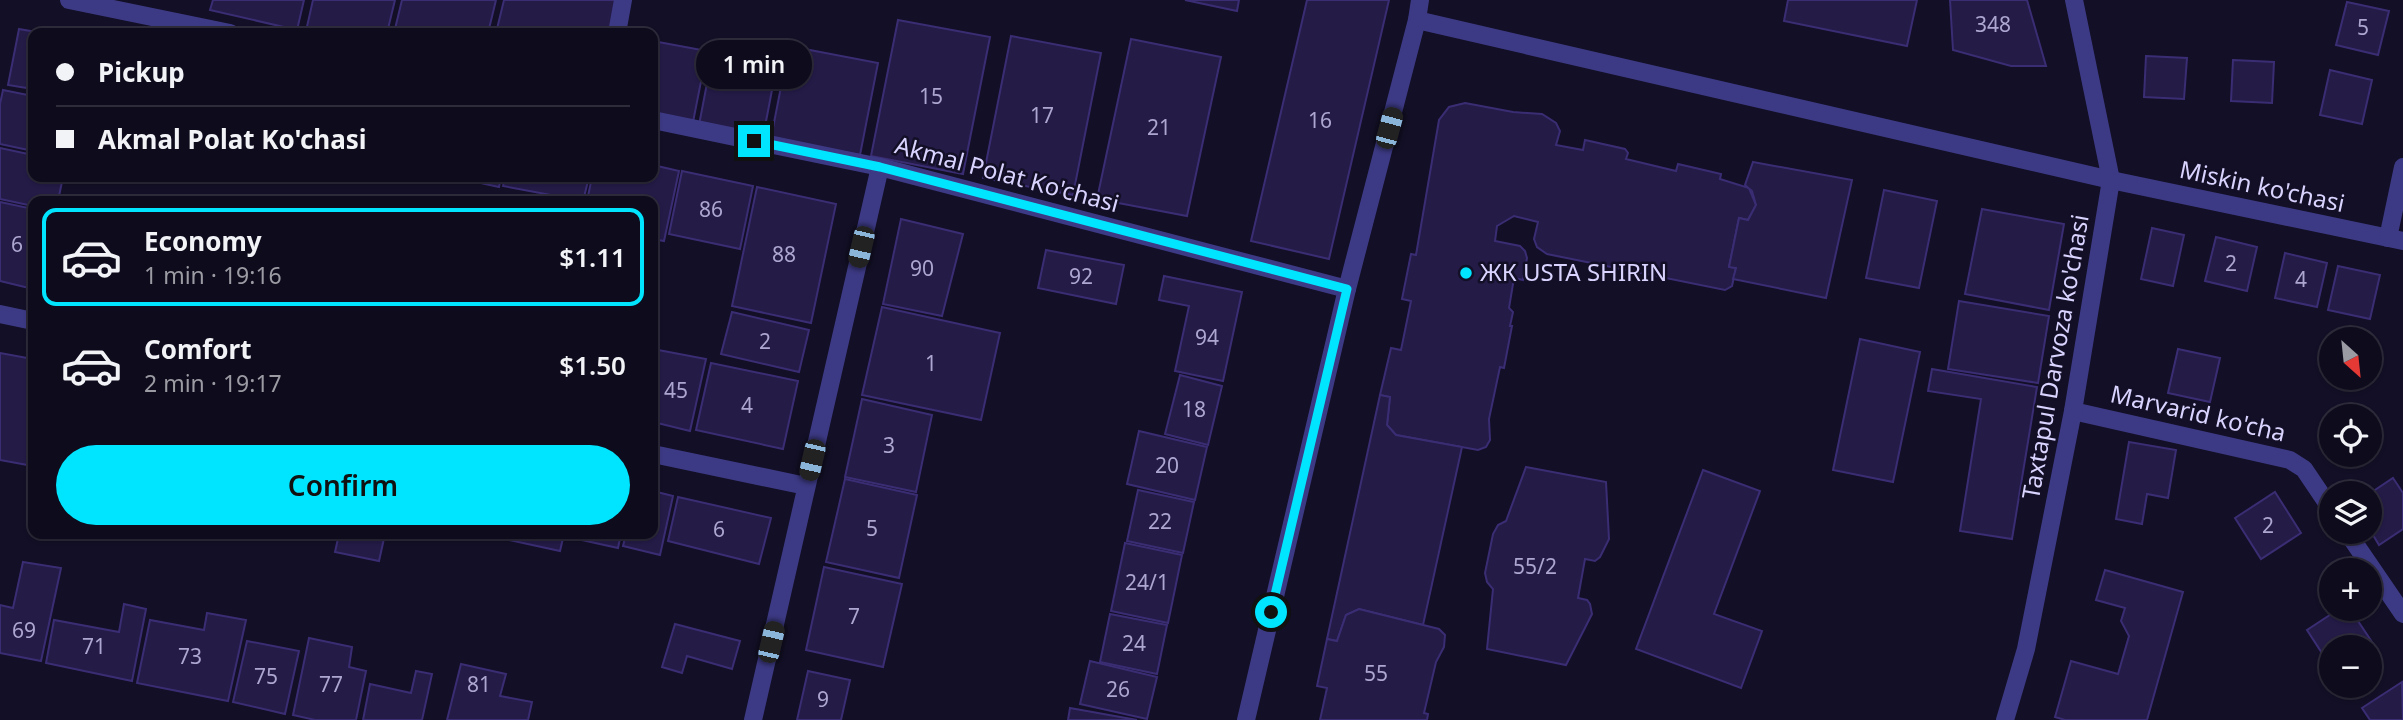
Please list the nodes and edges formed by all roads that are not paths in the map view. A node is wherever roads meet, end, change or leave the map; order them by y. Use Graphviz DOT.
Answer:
graph roads {
  1 [pos="69,0"];
  2 [pos="623,0"];
  3 [pos="1418,0"];
  4 [pos="2074,0"];
  5 [pos="1417,20"];
  6 [pos="206,28"];
  7 [pos="618,28"];
  8 [pos="658,122"];
  9 [pos="880,167"];
  10 [pos="2403,167"];
  11 [pos="2111,180"];
  12 [pos="2395,240"];
  13 [pos="1347,289"];
  14 [pos="0,314"];
  15 [pos="28,320"];
  16 [pos="2073,411"];
  17 [pos="658,455"];
  18 [pos="806,486"];
  19 [pos="2319,491"];
  20 [pos="2355,544"];
  21 [pos="2403,614"];
  22 [pos="753,720"];
  23 [pos="1246,720"];
  24 [pos="2005,720"];
  1 -- 6 [label="street"];
  2 -- 7 [label="street"];
  3 -- 5 [label="street"];
  4 -- 11 [label="street, Taxtapul Darvoza ko'chasi"];
  5 -- 11 [label="street, Miskin ko'chasi"];
  5 -- 13 [label="street"];
  8 -- 9 [label="street, Akmal Polat Ko'chasi"];
  9 -- 13 [label="street, Akmal Polat Ko'chasi"];
  9 -- 18 [label="street"];
  10 -- 12 [label="street"];
  11 -- 12 [label="street, Miskin ko'chasi"];
  11 -- 16 [label="street, Taxtapul Darvoza ko'chasi"];
  13 -- 23 [label="street"];
  14 -- 15 [label="street"];
  16 -- 19 [label="street, Marvarid ko'cha"];
  16 -- 24 [label="street, Taxtapul Darvoza ko'chasi"];
  17 -- 18 [label="street"];
  18 -- 22 [label="street"];
  20 -- 21 [label="street"];
}
